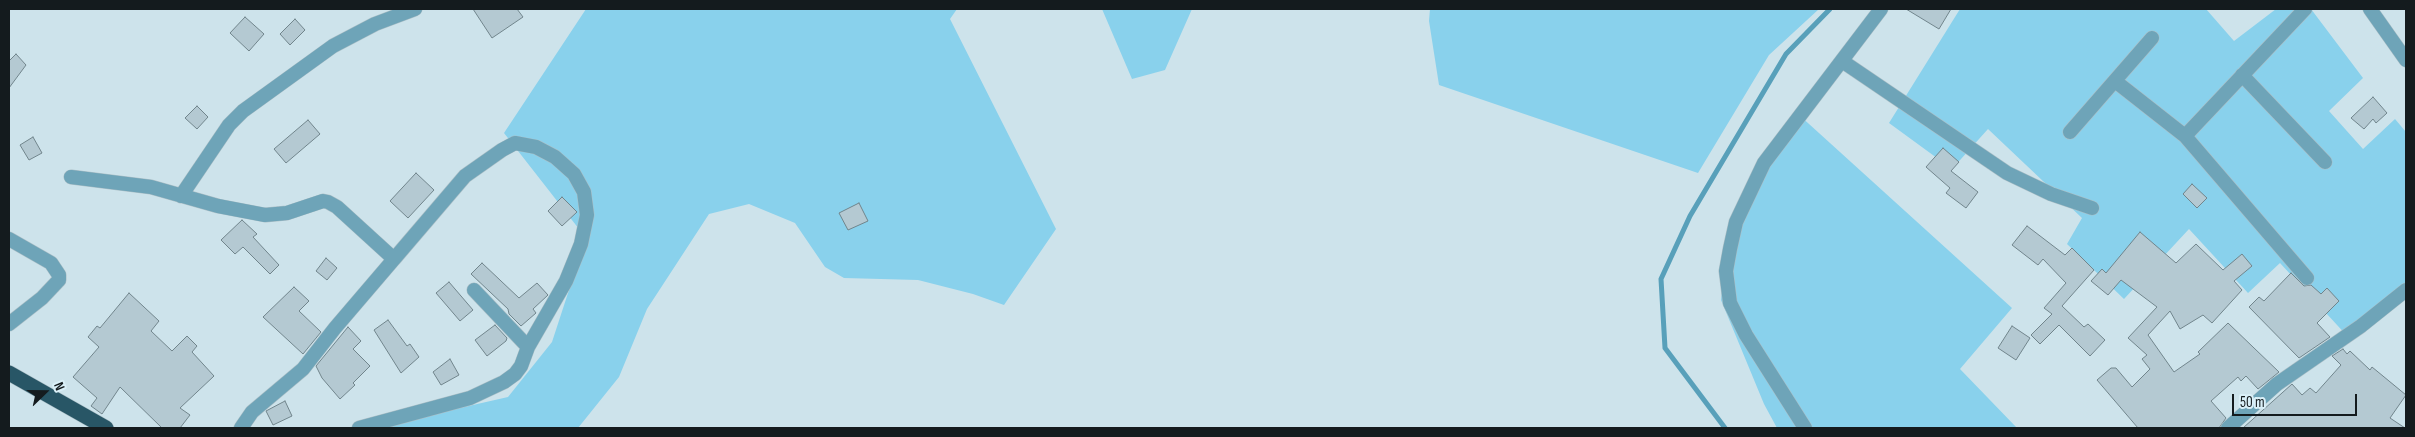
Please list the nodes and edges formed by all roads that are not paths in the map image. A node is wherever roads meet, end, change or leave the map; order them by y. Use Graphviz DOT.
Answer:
graph roads {
  1 [pos="415,9"];
  2 [pos="1881,9"];
  3 [pos="2305,9"];
  4 [pos="2370,9"];
  5 [pos="2152,38"];
  6 [pos="2406,60"];
  7 [pos="1842,61"];
  8 [pos="2242,76"];
  9 [pos="2114,81"];
  10 [pos="2070,132"];
  11 [pos="2185,136"];
  12 [pos="2325,162"];
  13 [pos="71,177"];
  14 [pos="180,196"];
  15 [pos="2092,208"];
  16 [pos="9,239"];
  17 [pos="394,259"];
  18 [pos="2307,278"];
  19 [pos="474,290"];
  20 [pos="2405,294"];
  21 [pos="9,324"];
  22 [pos="528,347"];
  23 [pos="9,373"];
  24 [pos="106,428"];
  25 [pos="241,428"];
  26 [pos="359,428"];
  27 [pos="1805,428"];
  28 [pos="2228,428"];
  1 -- 14 [label="street"];
  2 -- 7 [label="street"];
  3 -- 8 [label="street"];
  4 -- 6 [label="street"];
  5 -- 9 [label="street"];
  7 -- 15 [label="street"];
  7 -- 27 [label="street"];
  8 -- 11 [label="street"];
  8 -- 12 [label="street"];
  9 -- 10 [label="street"];
  9 -- 11 [label="street"];
  11 -- 18 [label="street"];
  13 -- 14 [label="street"];
  14 -- 17 [label="street"];
  16 -- 21 [label="street"];
  17 -- 22 [label="street"];
  17 -- 25 [label="street"];
  19 -- 22 [label="street"];
  20 -- 28 [label="street"];
  22 -- 26 [label="street"];
  23 -- 24 [label="highway"];
}
